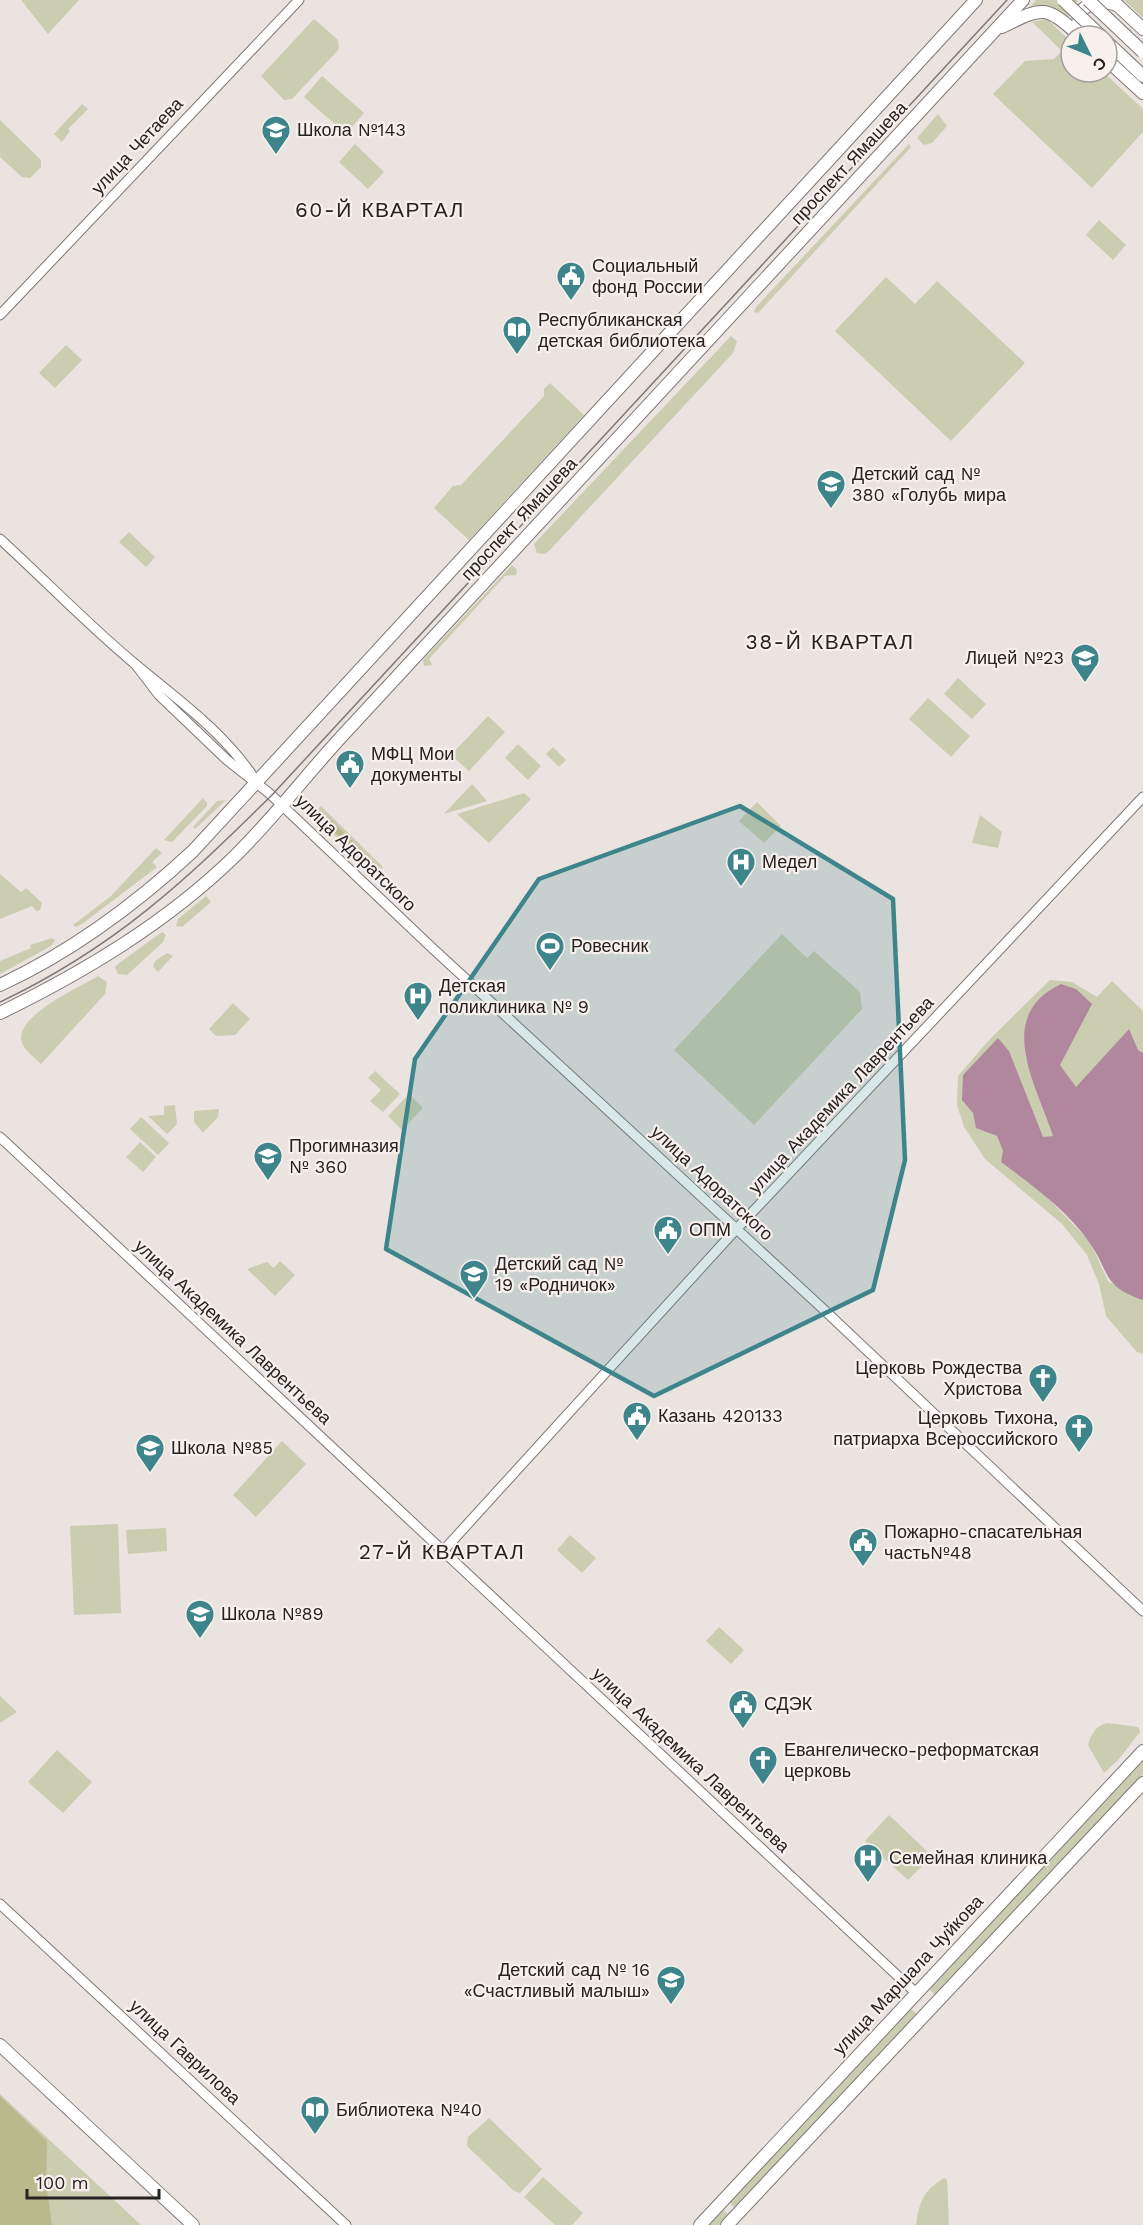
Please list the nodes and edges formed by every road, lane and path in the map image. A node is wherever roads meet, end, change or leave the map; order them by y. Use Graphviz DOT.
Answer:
graph roads {
  1 [pos="299,0"];
  2 [pos="976,0"];
  3 [pos="1023,0"];
  4 [pos="1063,0"];
  5 [pos="1088,0"];
  6 [pos="1114,3"];
  7 [pos="1067,24"];
  8 [pos="1078,24"];
  9 [pos="1088,24"];
  10 [pos="996,30"];
  11 [pos="1143,30"];
  12 [pos="1143,52"];
  13 [pos="1119,53"];
  14 [pos="1119,71"];
  15 [pos="1139,72"];
  16 [pos="1143,93"];
  17 [pos="0,315"];
  18 [pos="0,539"];
  19 [pos="257,782"];
  20 [pos="1143,797"];
  21 [pos="282,805"];
  22 [pos="0,985"];
  23 [pos="0,1013"];
  24 [pos="0,1137"];
  25 [pos="737,1229"];
  26 [pos="443,1551"];
  27 [pos="1143,1611"];
  28 [pos="1143,1751"];
  29 [pos="1143,1784"];
  30 [pos="0,1904"];
  31 [pos="916,1993"];
  32 [pos="932,2007"];
  33 [pos="0,2045"];
  34 [pos="721,2202"];
  35 [pos="732,2220"];
  36 [pos="193,2225"];
  37 [pos="346,2225"];
  38 [pos="700,2225"];
  1 -- 17 [label="street, улица Четаева"];
  2 -- 19 [label="main road, проспект Ямашева"];
  3 -- 10 [label="main road, проспект Ямашева"];
  4 -- 9 [label="main road, bridge"];
  5 -- 12 [label="main road, bridge"];
  6 -- 8 [label="main road"];
  6 -- 11 [label="main road"];
  7 -- 10 [label="main road"];
  10 -- 21 [label="main road, проспект Ямашева"];
  13 -- 15 [label="main road"];
  14 -- 16 [label="main road"];
  18 -- 19 [label="street, улица Адоратского"];
  19 -- 21 [label="street, улица Адоратского"];
  19 -- 22 [label="main road, проспект Ямашева"];
  20 -- 25 [label="street, улица Академика Лаврентьева"];
  21 -- 23 [label="main road, проспект Ямашева"];
  21 -- 25 [label="street, улица Адоратского"];
  24 -- 26 [label="street, улица Академика Лаврентьева"];
  25 -- 26 [label="street, улица Академика Лаврентьева"];
  25 -- 27 [label="street, улица Адоратского"];
  26 -- 31 [label="street, улица Академика Лаврентьева"];
  28 -- 31 [label="main road, улица Маршала Чуйкова"];
  29 -- 32 [label="main road"];
  30 -- 37 [label="street, улица Гаврилова"];
  31 -- 32 [label="main road"];
  31 -- 34 [label="main road, улица Маршала Чуйкова"];
  32 -- 35 [label="main road"];
  33 -- 36 [label="main road"];
  34 -- 35 [label="main road"];
  34 -- 38 [label="main road, улица Маршала Чуйкова"];
}
